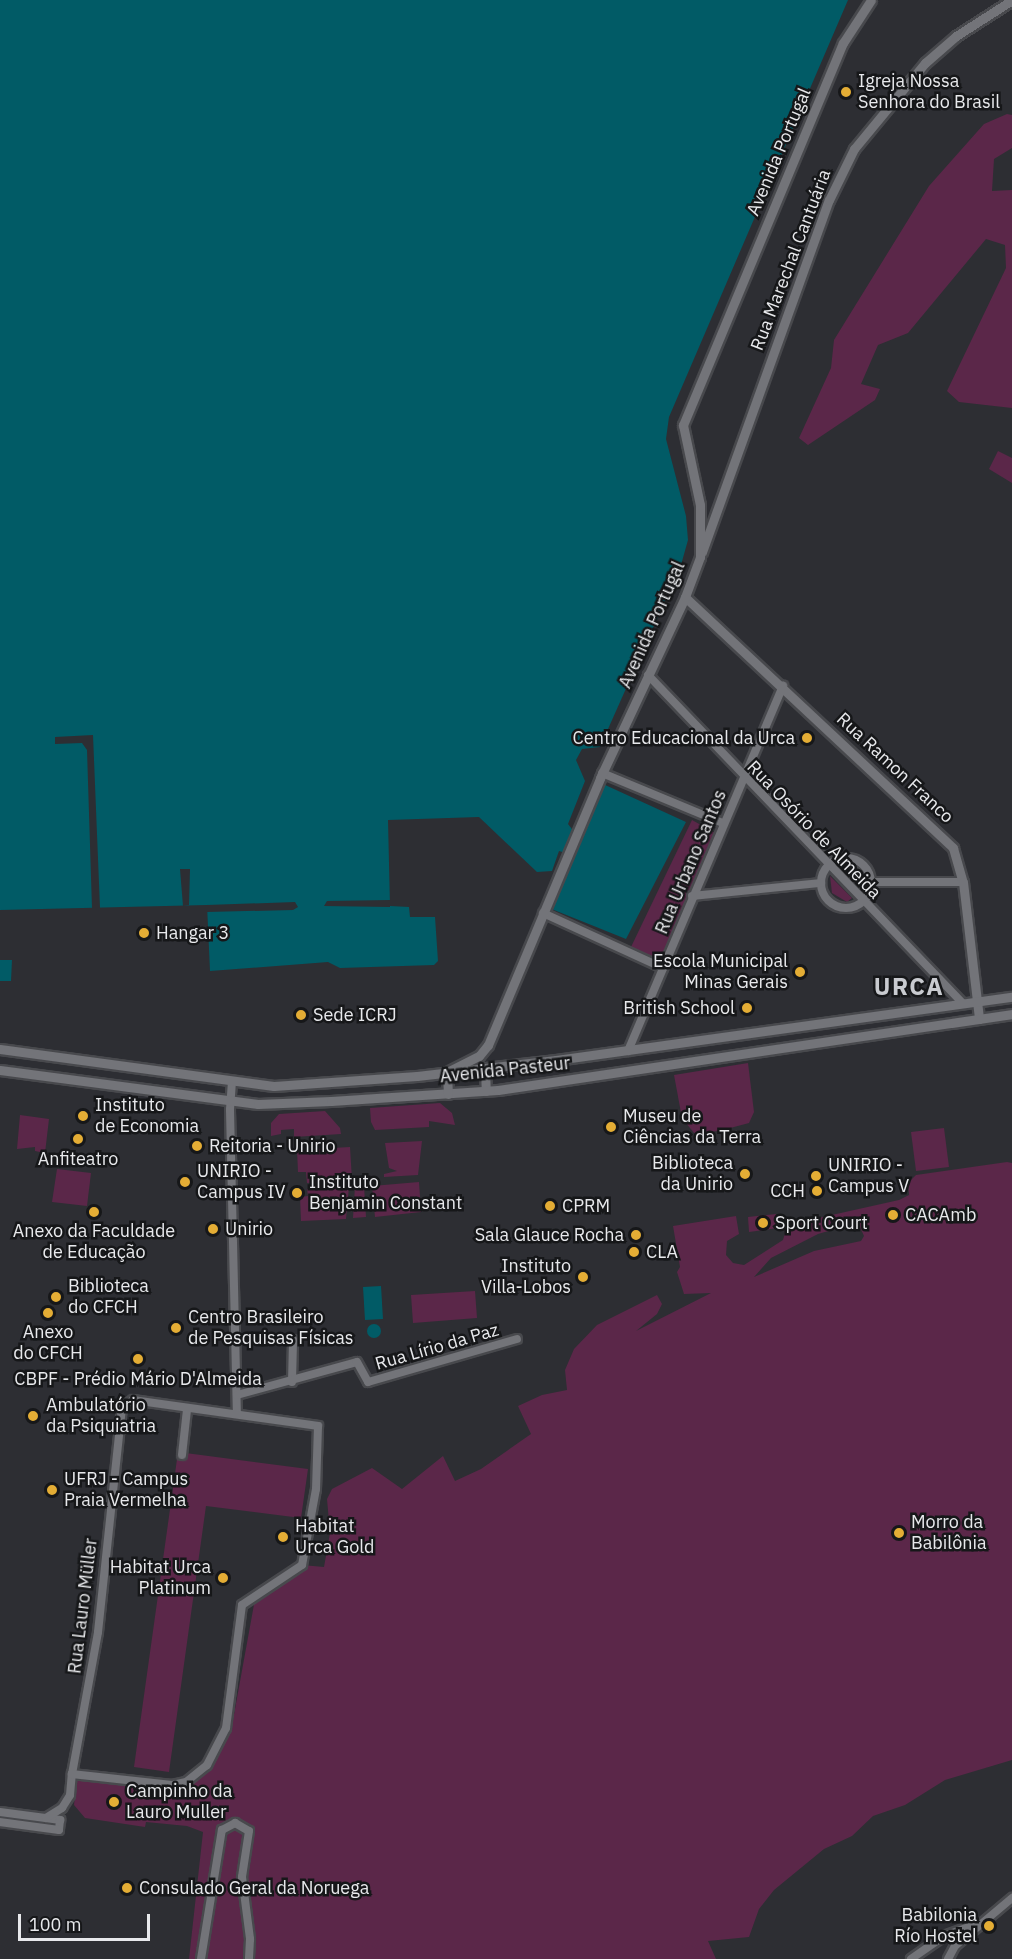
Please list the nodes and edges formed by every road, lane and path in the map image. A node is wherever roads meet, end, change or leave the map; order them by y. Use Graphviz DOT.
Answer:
graph roads {
  1 [pos="871,0"];
  2 [pos="1012,0"];
  3 [pos="1003,2"];
  4 [pos="700,505"];
  5 [pos="719,512"];
  6 [pos="700,557"];
  7 [pos="684,597"];
  8 [pos="648,675"];
  9 [pos="783,686"];
  10 [pos="601,776"];
  11 [pos="742,778"];
  12 [pos="723,823"];
  13 [pos="829,865"];
  14 [pos="871,882"];
  15 [pos="963,882"];
  16 [pos="821,883"];
  17 [pos="692,896"];
  18 [pos="863,902"];
  19 [pos="544,909"];
  20 [pos="663,968"];
  21 [pos="1012,996"];
  22 [pos="977,1001"];
  23 [pos="962,1003"];
  24 [pos="1012,1014"];
  25 [pos="863,1017"];
  26 [pos="979,1019"];
  27 [pos="867,1036"];
  28 [pos="5,1050"];
  29 [pos="628,1051"];
  30 [pos="485,1068"];
  31 [pos="4,1070"];
  32 [pos="447,1072"];
  33 [pos="232,1081"];
  34 [pos="486,1091"];
  35 [pos="448,1094"];
  36 [pos="230,1101"];
  37 [pos="517,1339"];
  38 [pos="293,1340"];
  39 [pos="292,1382"];
  40 [pos="237,1395"];
  41 [pos="187,1410"];
  42 [pos="237,1414"];
  43 [pos="182,1455"];
  44 [pos="72,1774"];
  45 [pos="0,1812"];
  46 [pos="46,1818"];
  47 [pos="0,1822"];
  48 [pos="1012,1898"];
  49 [pos="984,1921"];
  50 [pos="201,1959"];
  51 [pos="249,1959"];
  52 [pos="911,1959"];
  53 [pos="948,1959"];
  1 -- 4 [label="street, Avenida Portugal"];
  2 -- 3 [label="street, Rua Marechal Cantuária"];
  3 -- 5 [label="street, Rua Marechal Cantuária"];
  4 -- 5 [label="street"];
  4 -- 6 [label="street, Avenida Portugal"];
  5 -- 6 [label="street, Rua Marechal Cantuária"];
  6 -- 7 [label="street, Avenida Portugal"];
  7 -- 8 [label="street, Avenida Portugal"];
  7 -- 9 [label="street, Rua Ramon Franco"];
  8 -- 10 [label="street, Avenida Portugal"];
  8 -- 11 [label="street, Rua Osório de Almeida"];
  9 -- 11 [label="street, Rua Urbano Santos"];
  9 -- 15 [label="street, Rua Ramon Franco"];
  10 -- 12 [label="street"];
  10 -- 19 [label="street, Avenida Portugal"];
  11 -- 12 [label="street, Rua Urbano Santos"];
  11 -- 13 [label="street, Rua Osório de Almeida"];
  12 -- 17 [label="street, Rua Urbano Santos"];
  13 -- 14 [label="street"];
  13 -- 16 [label="street"];
  13 -- 18 [label="street, Rua Osório de Almeida"];
  14 -- 15 [label="street"];
  14 -- 18 [label="street"];
  15 -- 22 [label="street, Rua Ramon Franco"];
  16 -- 17 [label="street"];
  16 -- 18 [label="street"];
  17 -- 20 [label="street, Rua Urbano Santos"];
  18 -- 23 [label="street, Rua Osório de Almeida"];
  19 -- 20 [label="street"];
  19 -- 32 [label="street, Avenida Portugal"];
  20 -- 29 [label="street, Rua Urbano Santos"];
  21 -- 22 [label="street, Avenida Pasteur"];
  22 -- 23 [label="street, Avenida Pasteur"];
  22 -- 26 [label="street, Rua Ramon Franco"];
  23 -- 25 [label="street, Avenida Pasteur"];
  24 -- 26 [label="street, Avenida Pasteur"];
  25 -- 27 [label="street"];
  25 -- 29 [label="street, Avenida Pasteur"];
  26 -- 27 [label="street, Avenida Pasteur"];
  27 -- 34 [label="street, Avenida Pasteur"];
  28 -- 31 [label="street"];
  28 -- 33 [label="street, Avenida Pasteur"];
  29 -- 30 [label="street, Avenida Pasteur"];
  30 -- 32 [label="street, Avenida Pasteur"];
  30 -- 34 [label="street"];
  31 -- 36 [label="street, Avenida Pasteur"];
  32 -- 33 [label="street, Avenida Pasteur"];
  32 -- 35 [label="street"];
  33 -- 36 [label="street"];
  34 -- 35 [label="street, Avenida Pasteur"];
  35 -- 36 [label="street, Avenida Pasteur"];
  36 -- 40 [label="street"];
  37 -- 39 [label="street, Rua Lírio da Paz"];
  38 -- 39 [label="street"];
  39 -- 40 [label="street"];
  40 -- 42 [label="street"];
  41 -- 42 [label="street, Rua Lauro Müller"];
  41 -- 43 [label="street"];
  41 -- 44 [label="street, Rua Lauro Müller"];
  42 -- 44 [label="street, Rua Lauro Müller"];
  44 -- 46 [label="street, Rua Lauro Müller"];
  45 -- 46 [label="street"];
  46 -- 47 [label="street"];
  48 -- 49 [label="street"];
  49 -- 52 [label="street"];
  49 -- 53 [label="street"];
  50 -- 51 [label="street"];
}
